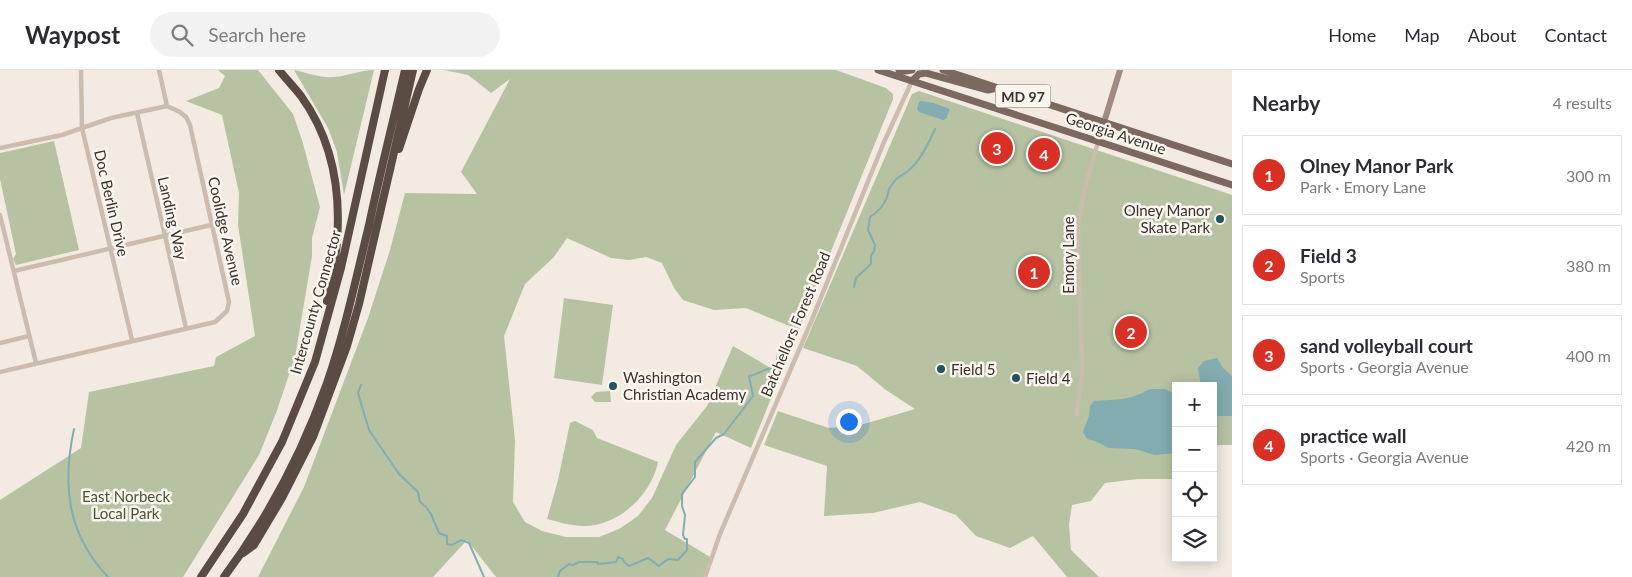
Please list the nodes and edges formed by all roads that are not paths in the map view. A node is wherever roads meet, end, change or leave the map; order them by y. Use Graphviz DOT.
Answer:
graph roads {
  1 [pos="81,70"];
  2 [pos="159,70"];
  3 [pos="279,70"];
  4 [pos="385,70"];
  5 [pos="405,70"];
  6 [pos="413,70"];
  7 [pos="427,70"];
  8 [pos="878,70"];
  9 [pos="899,70"];
  10 [pos="912,70"];
  11 [pos="942,70"];
  12 [pos="955,70"];
  13 [pos="1120,70"];
  14 [pos="968,78"];
  15 [pos="912,81"];
  16 [pos="997,88"];
  17 [pos="167,106"];
  18 [pos="137,113"];
  19 [pos="1104,123"];
  20 [pos="82,128"];
  21 [pos="1098,142"];
  22 [pos="0,148"];
  23 [pos="1232,164"];
  24 [pos="387,179"];
  25 [pos="1232,184"];
  26 [pos="0,215"];
  27 [pos="211,225"];
  28 [pos="164,235"];
  29 [pos="110,249"];
  30 [pos="14,271"];
  31 [pos="186,328"];
  32 [pos="29,336"];
  33 [pos="132,340"];
  34 [pos="321,340"];
  35 [pos="0,344"];
  36 [pos="36,363"];
  37 [pos="0,372"];
  38 [pos="1077,414"];
  39 [pos="241,554"];
  40 [pos="200,577"];
  41 [pos="224,577"];
  42 [pos="706,577"];
  1 -- 20 [label="street, Doc Berlin Drive"];
  2 -- 17 [label="street"];
  3 -- 34 [label="highway"];
  4 -- 34 [label="highway, Intercounty Connector"];
  5 -- 39 [label="highway, Intercounty Connector"];
  6 -- 24 [label="highway"];
  7 -- 24 [label="highway"];
  8 -- 15 [label="main road, Georgia Avenue / MD 97"];
  9 -- 10 [label="main road"];
  11 -- 14 [label="main road, Georgia Avenue / MD 97"];
  12 -- 14 [label="main road"];
  13 -- 19 [label="street, Emory Lane"];
  14 -- 16 [label="main road, Georgia Avenue / MD 97"];
  15 -- 16 [label="main road"];
  15 -- 21 [label="main road, Georgia Avenue / MD 97"];
  15 -- 42 [label="street, Batchellors Forest Road"];
  16 -- 19 [label="main road, Georgia Avenue / MD 97"];
  17 -- 18 [label="street"];
  17 -- 27 [label="street, Coolidge Avenue"];
  18 -- 20 [label="street"];
  18 -- 28 [label="street, Landing Way"];
  19 -- 21 [label="street, Emory Lane"];
  19 -- 23 [label="main road, Georgia Avenue / MD 97"];
  20 -- 22 [label="street"];
  20 -- 29 [label="street, Doc Berlin Drive"];
  21 -- 25 [label="main road, Georgia Avenue / MD 97"];
  21 -- 38 [label="street, Emory Lane"];
  24 -- 39 [label="highway"];
  26 -- 30 [label="street"];
  27 -- 28 [label="street"];
  27 -- 31 [label="street, Coolidge Avenue"];
  28 -- 29 [label="street"];
  28 -- 31 [label="street, Landing Way"];
  29 -- 30 [label="street"];
  29 -- 33 [label="street, Doc Berlin Drive"];
  30 -- 32 [label="street"];
  31 -- 33 [label="street, Coolidge Avenue"];
  32 -- 35 [label="street"];
  32 -- 36 [label="street"];
  33 -- 36 [label="street, Coolidge Avenue"];
  34 -- 40 [label="highway, Intercounty Connector"];
  36 -- 37 [label="street, Coolidge Avenue"];
  39 -- 41 [label="highway, Intercounty Connector"];
}
